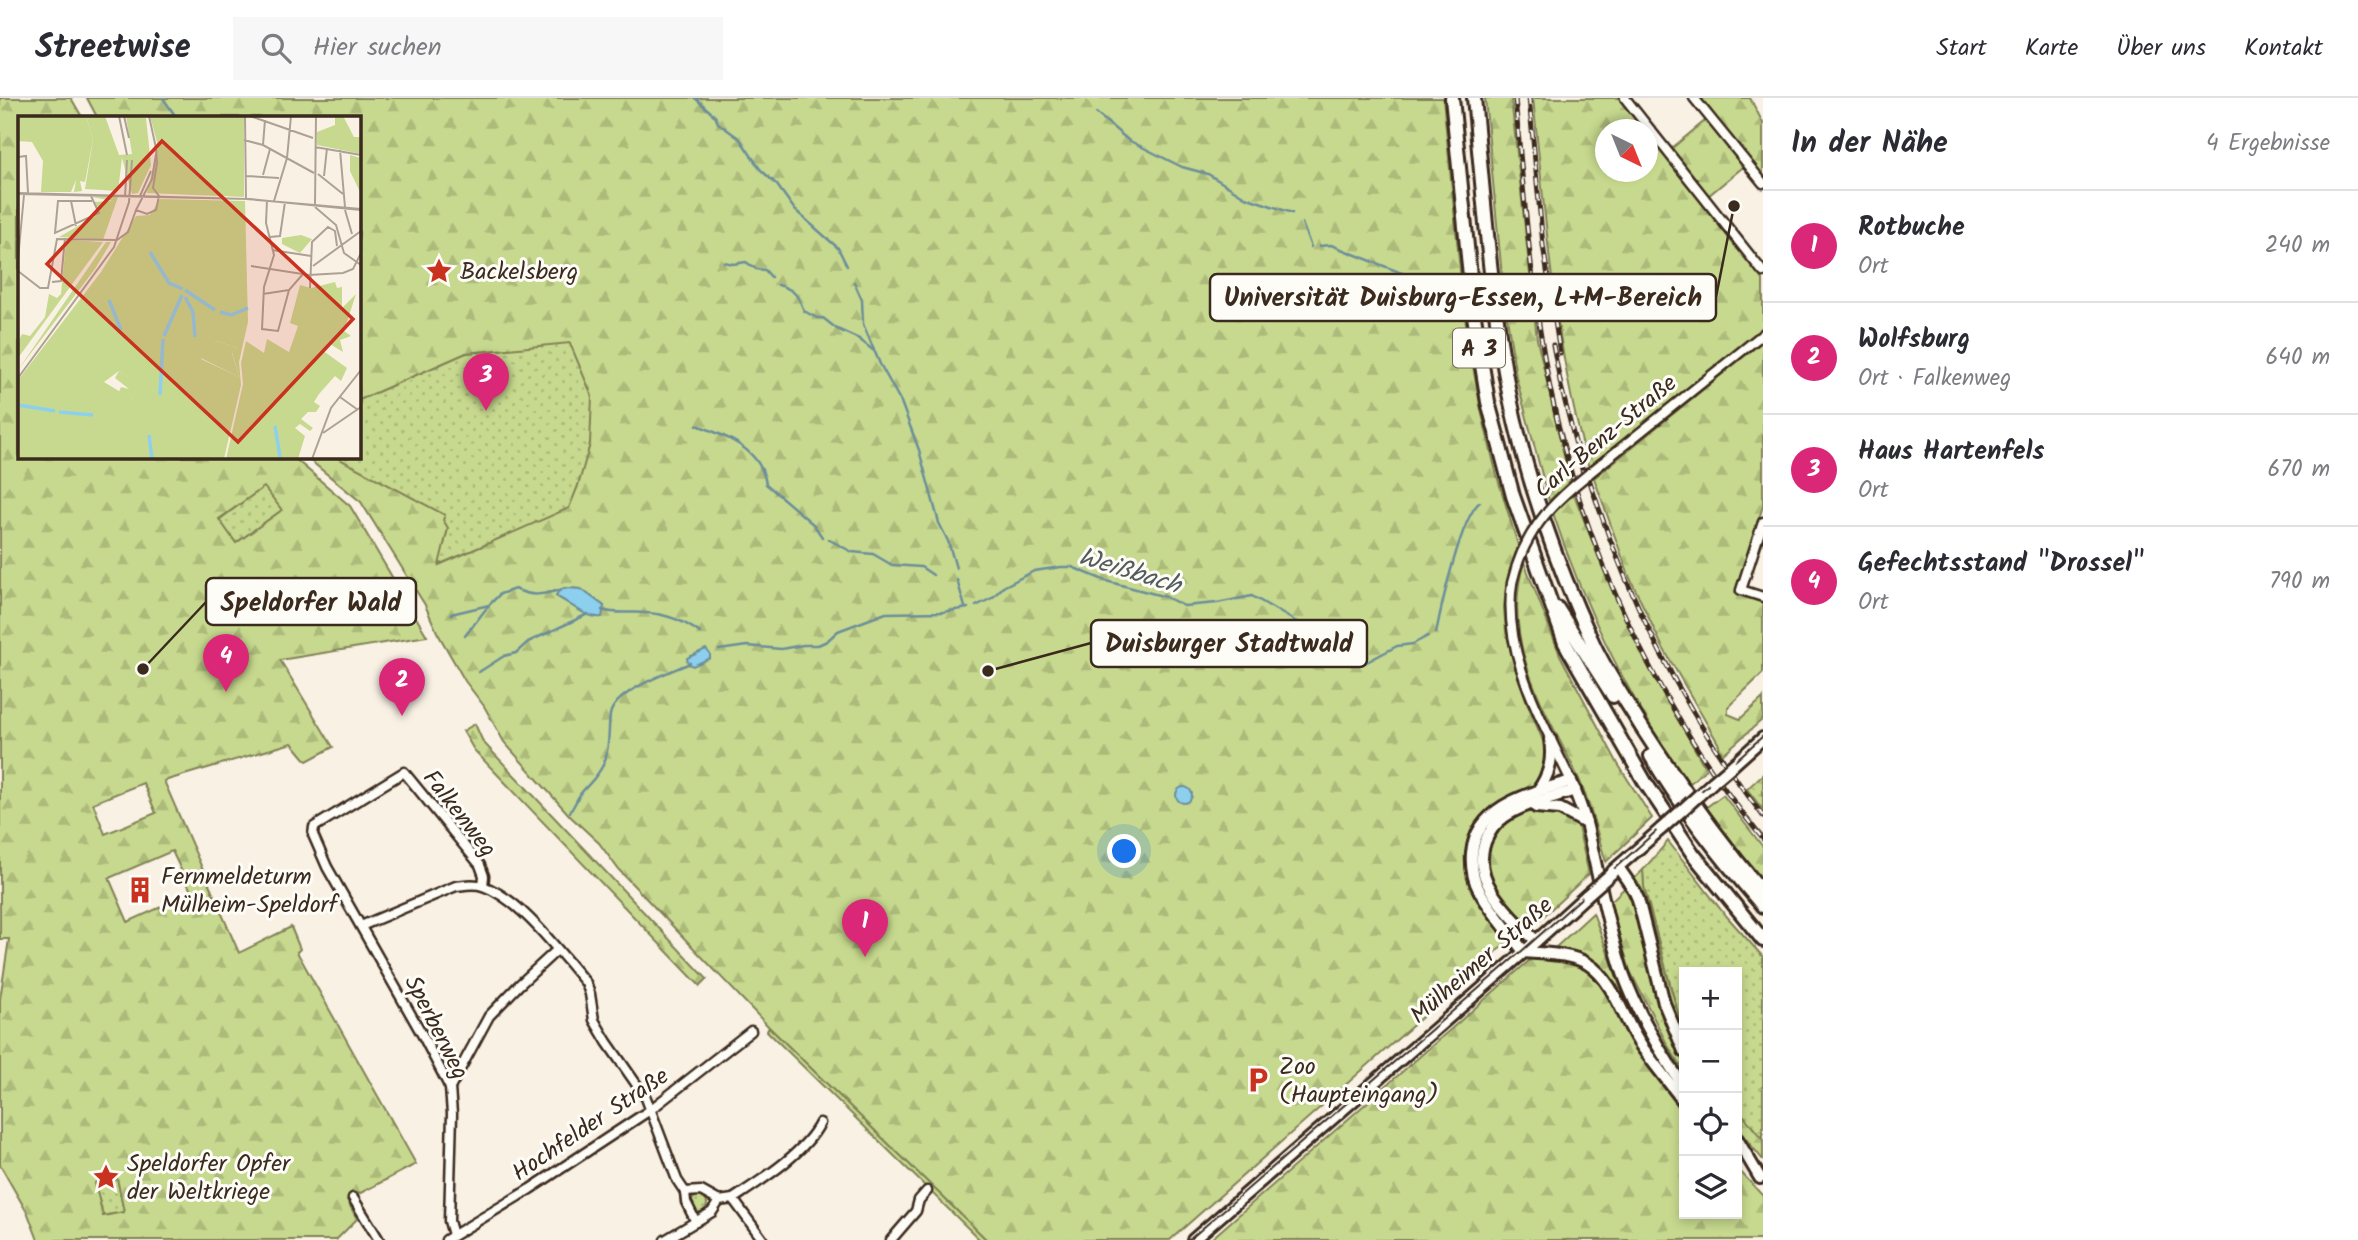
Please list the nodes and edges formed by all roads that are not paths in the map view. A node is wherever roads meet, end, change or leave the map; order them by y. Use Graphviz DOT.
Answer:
graph roads {
  1 [pos="1452,98"];
  2 [pos="1474,98"];
  3 [pos="1625,98"];
  4 [pos="1694,98"];
  5 [pos="1763,183"];
  6 [pos="1763,272"];
  7 [pos="1763,332"];
  8 [pos="1763,522"];
  9 [pos="1545,590"];
  10 [pos="1763,597"];
  11 [pos="1763,738"];
  12 [pos="1550,739"];
  13 [pos="1573,785"];
  14 [pos="1537,792"];
  15 [pos="1522,808"];
  16 [pos="1586,823"];
  17 [pos="1615,870"];
  18 [pos="483,886"];
  19 [pos="1763,893"];
  20 [pos="1763,906"];
  21 [pos="361,926"];
  22 [pos="1763,940"];
  23 [pos="1536,942"];
  24 [pos="557,950"];
  25 [pos="1524,952"];
  26 [pos="751,1031"];
  27 [pos="1679,1039"];
  28 [pos="1679,1080"];
  29 [pos="450,1088"];
  30 [pos="1679,1095"];
  31 [pos="650,1110"];
  32 [pos="820,1124"];
  33 [pos="1742,1148"];
  34 [pos="1738,1156"];
  35 [pos="1761,1180"];
  36 [pos="927,1191"];
  37 [pos="685,1192"];
  38 [pos="354,1198"];
  39 [pos="733,1199"];
  40 [pos="719,1201"];
  41 [pos="696,1222"];
  42 [pos="450,1238"];
  43 [pos="379,1240"];
  44 [pos="666,1240"];
  45 [pos="763,1240"];
  46 [pos="891,1240"];
  47 [pos="1193,1240"];
  1 -- 9 [label="highway, A 3"];
  2 -- 19 [label="highway, A 3"];
  3 -- 6 [label="street"];
  4 -- 5 [label="street"];
  7 -- 12 [label="street, Carl-Benz-Straße, bridge"];
  8 -- 10 [label="street"];
  9 -- 20 [label="highway, A 3"];
  9 -- 22 [label="highway"];
  11 -- 17 [label="main road, Mülheimer Straße, bridge"];
  12 -- 13 [label="street, Carl-Benz-Straße"];
  12 -- 14 [label="main road"];
  13 -- 14 [label="main road"];
  13 -- 15 [label="main road"];
  13 -- 16 [label="main road, Carl-Benz-Straße"];
  14 -- 25 [label="main road"];
  15 -- 16 [label="main road"];
  15 -- 23 [label="main road"];
  16 -- 28 [label="main road, Carl-Benz-Straße"];
  17 -- 23 [label="main road, Mülheimer Straße, bridge"];
  17 -- 27 [label="main road"];
  18 -- 21 [label="street"];
  18 -- 21 [label="street, Falkenweg"];
  18 -- 24 [label="street"];
  21 -- 29 [label="street, Sperberweg"];
  23 -- 25 [label="main road, Mülheimer Straße"];
  24 -- 29 [label="street"];
  24 -- 31 [label="street"];
  25 -- 30 [label="main road"];
  25 -- 47 [label="main road, Mülheimer Straße"];
  26 -- 31 [label="street, Hochfelder Straße"];
  29 -- 42 [label="street, Sperberweg"];
  31 -- 37 [label="street"];
  31 -- 42 [label="street, Hochfelder Straße"];
  32 -- 39 [label="street"];
  33 -- 35 [label="main road"];
  34 -- 35 [label="main road"];
  36 -- 46 [label="street"];
  37 -- 40 [label="street"];
  37 -- 41 [label="street"];
  38 -- 43 [label="street"];
  39 -- 40 [label="street"];
  39 -- 45 [label="street"];
  40 -- 41 [label="street"];
  41 -- 44 [label="street"];
}
